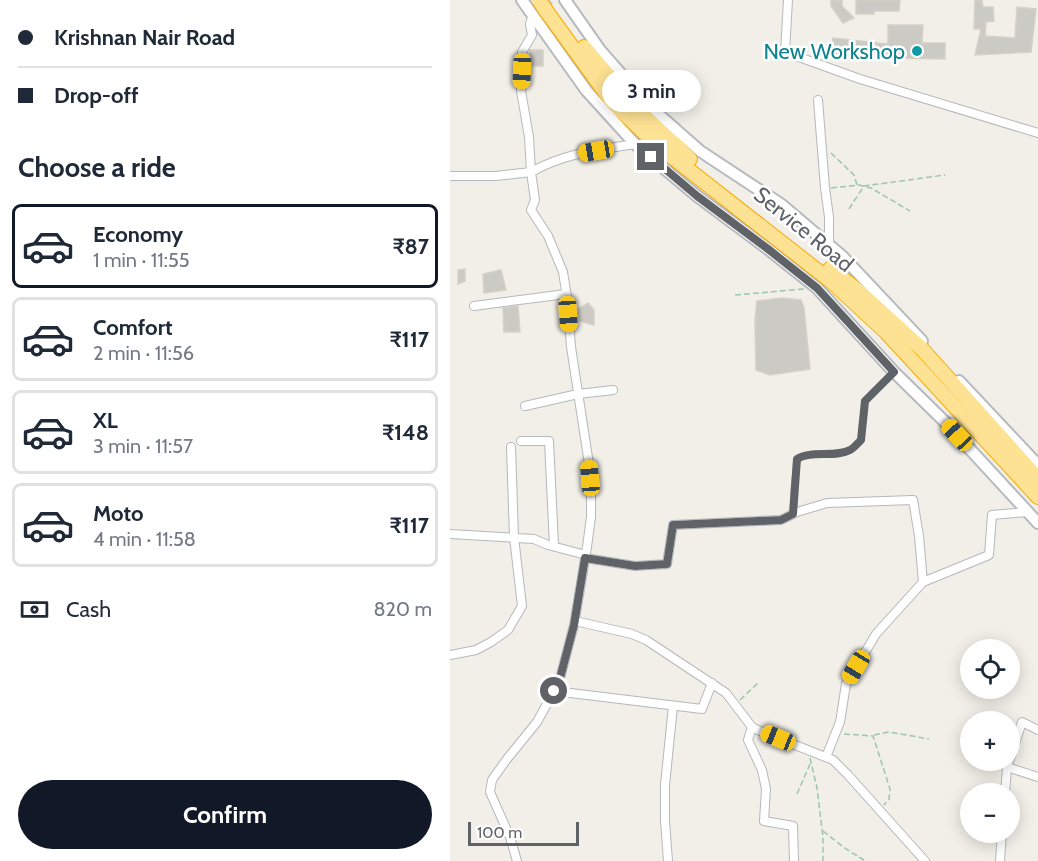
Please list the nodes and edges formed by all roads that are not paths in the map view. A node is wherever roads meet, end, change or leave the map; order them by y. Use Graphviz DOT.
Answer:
graph roads {
  1 [pos="522,0"];
  2 [pos="539,0"];
  3 [pos="788,0"];
  4 [pos="554,4"];
  5 [pos="533,14"];
  6 [pos="818,100"];
  7 [pos="1038,133"];
  8 [pos="635,144"];
  9 [pos="531,172"];
  10 [pos="450,176"];
  11 [pos="829,245"];
  12 [pos="566,294"];
  13 [pos="474,306"];
  14 [pos="894,372"];
  15 [pos="613,390"];
  16 [pos="578,394"];
  17 [pos="525,406"];
  18 [pos="521,441"];
  19 [pos="511,447"];
  20 [pos="1038,465"];
  21 [pos="1038,479"];
  22 [pos="1038,496"];
  23 [pos="1028,512"];
  24 [pos="793,514"];
  25 [pos="1038,523"];
  26 [pos="450,534"];
  27 [pos="514,537"];
  28 [pos="554,546"];
  29 [pos="586,556"];
  30 [pos="923,582"];
  31 [pos="575,621"];
  32 [pos="450,655"];
  33 [pos="712,683"];
  34 [pos="554,691"];
  35 [pos="673,706"];
  36 [pos="752,727"];
  37 [pos="1020,728"];
  38 [pos="1038,730"];
  39 [pos="826,757"];
  40 [pos="1020,768"];
  41 [pos="1038,777"];
  42 [pos="1001,843"];
  43 [pos="517,861"];
  44 [pos="668,861"];
  45 [pos="794,861"];
  46 [pos="925,861"];
  47 [pos="1000,861"];
  1 -- 5 [label="street"];
  2 -- 4 [label="highway, bridge"];
  3 -- 7 [label="street"];
  4 -- 11 [label="street, Service Road"];
  4 -- 21 [label="highway"];
  4 -- 22 [label="highway"];
  5 -- 8 [label="street"];
  5 -- 9 [label="street"];
  6 -- 11 [label="street"];
  8 -- 9 [label="street"];
  8 -- 14 [label="street"];
  9 -- 10 [label="street"];
  9 -- 12 [label="street"];
  11 -- 20 [label="street, Service Road"];
  12 -- 13 [label="street"];
  12 -- 16 [label="street"];
  14 -- 23 [label="street"];
  14 -- 24 [label="lane"];
  15 -- 16 [label="street"];
  16 -- 17 [label="street"];
  16 -- 29 [label="street"];
  18 -- 28 [label="street"];
  19 -- 27 [label="street"];
  23 -- 25 [label="street"];
  23 -- 30 [label="street"];
  24 -- 29 [label="street"];
  24 -- 30 [label="street"];
  26 -- 27 [label="street"];
  27 -- 28 [label="street"];
  27 -- 32 [label="street"];
  28 -- 29 [label="street"];
  29 -- 31 [label="street"];
  30 -- 39 [label="street"];
  31 -- 33 [label="street"];
  31 -- 34 [label="street"];
  33 -- 35 [label="street"];
  33 -- 36 [label="street"];
  34 -- 35 [label="street"];
  34 -- 43 [label="street"];
  35 -- 44 [label="street"];
  36 -- 39 [label="street"];
  36 -- 45 [label="street"];
  37 -- 38 [label="street"];
  39 -- 46 [label="street"];
  40 -- 41 [label="street"];
  42 -- 47 [label="street"];
}
